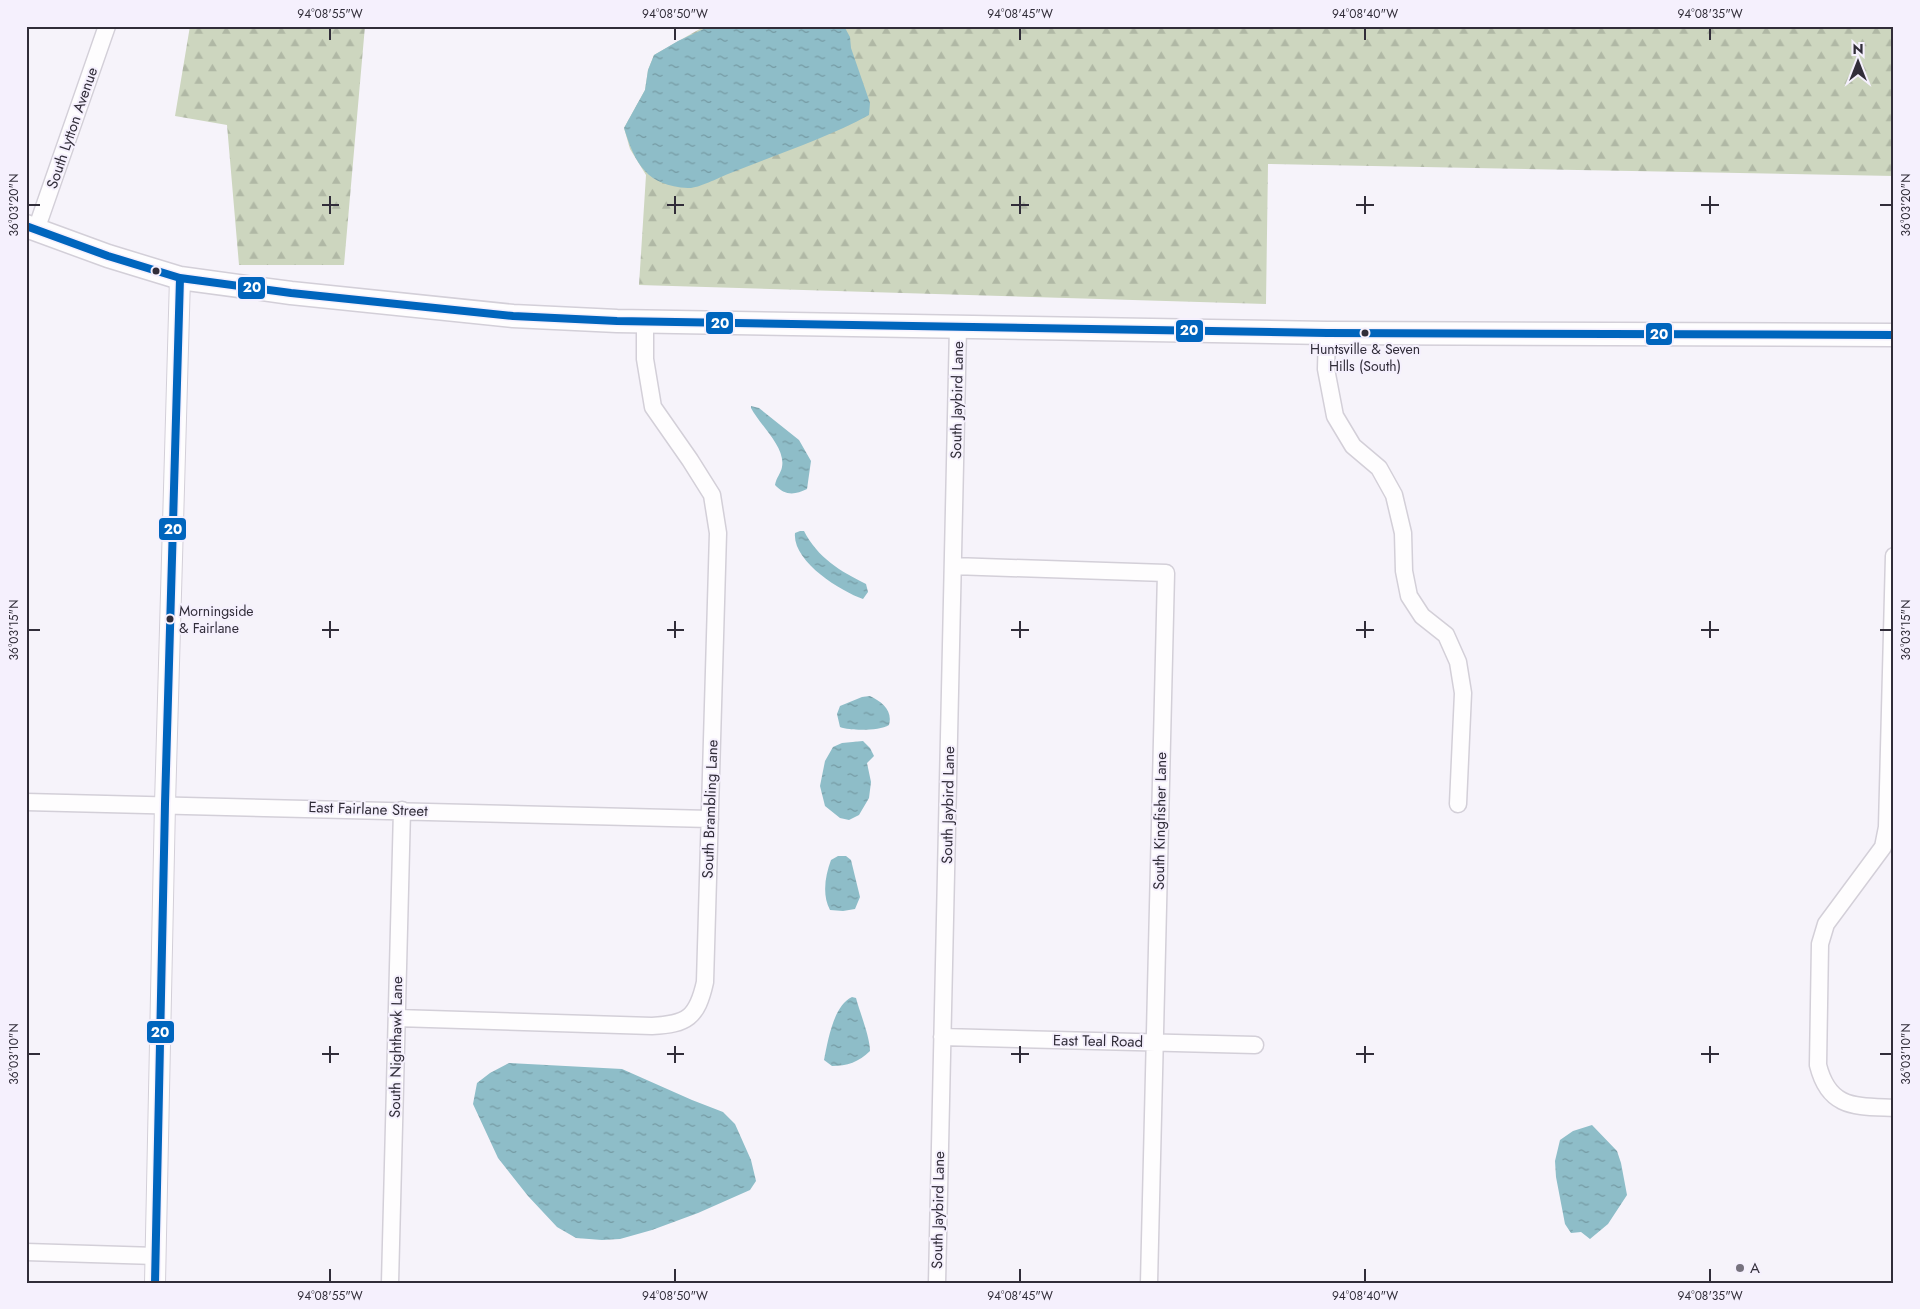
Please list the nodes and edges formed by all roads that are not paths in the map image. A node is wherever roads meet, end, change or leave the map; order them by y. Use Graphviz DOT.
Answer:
graph roads {
  1 [pos="107,26"];
  2 [pos="31,228"];
  3 [pos="180,278"];
  4 [pos="645,322"];
  5 [pos="958,327"];
  6 [pos="1327,333"];
  7 [pos="1894,335"];
  8 [pos="1894,556"];
  9 [pos="953,566"];
  10 [pos="26,802"];
  11 [pos="165,804"];
  12 [pos="1458,804"];
  13 [pos="402,810"];
  14 [pos="710,819"];
  15 [pos="397,1018"];
  16 [pos="942,1037"];
  17 [pos="1154,1043"];
  18 [pos="1255,1045"];
  19 [pos="1894,1108"];
  20 [pos="26,1252"];
  21 [pos="156,1256"];
  22 [pos="155,1283"];
  23 [pos="390,1283"];
  24 [pos="937,1283"];
  25 [pos="1149,1283"];
  1 -- 2 [label="street, South Lytton Avenue"];
  2 -- 3 [label="main road"];
  3 -- 4 [label="main road"];
  3 -- 11 [label="street"];
  4 -- 5 [label="main road"];
  4 -- 14 [label="street, South Brambling Lane"];
  5 -- 6 [label="main road"];
  5 -- 9 [label="street, South Jaybird Lane"];
  6 -- 7 [label="main road"];
  6 -- 12 [label="street"];
  8 -- 19 [label="street"];
  9 -- 16 [label="street, South Jaybird Lane"];
  9 -- 17 [label="street, South Kingfisher Lane"];
  10 -- 11 [label="street, East Fairlane Street"];
  11 -- 13 [label="street, East Fairlane Street"];
  11 -- 21 [label="street"];
  13 -- 14 [label="street, East Fairlane Street"];
  13 -- 15 [label="street, South Nighthawk Lane"];
  14 -- 15 [label="street, South Brambling Lane"];
  15 -- 23 [label="street, South Nighthawk Lane"];
  16 -- 17 [label="street, East Teal Road"];
  16 -- 24 [label="street, South Jaybird Lane"];
  17 -- 18 [label="street, East Teal Road"];
  17 -- 25 [label="street, South Kingfisher Lane"];
  20 -- 21 [label="street"];
  21 -- 22 [label="street"];
}
